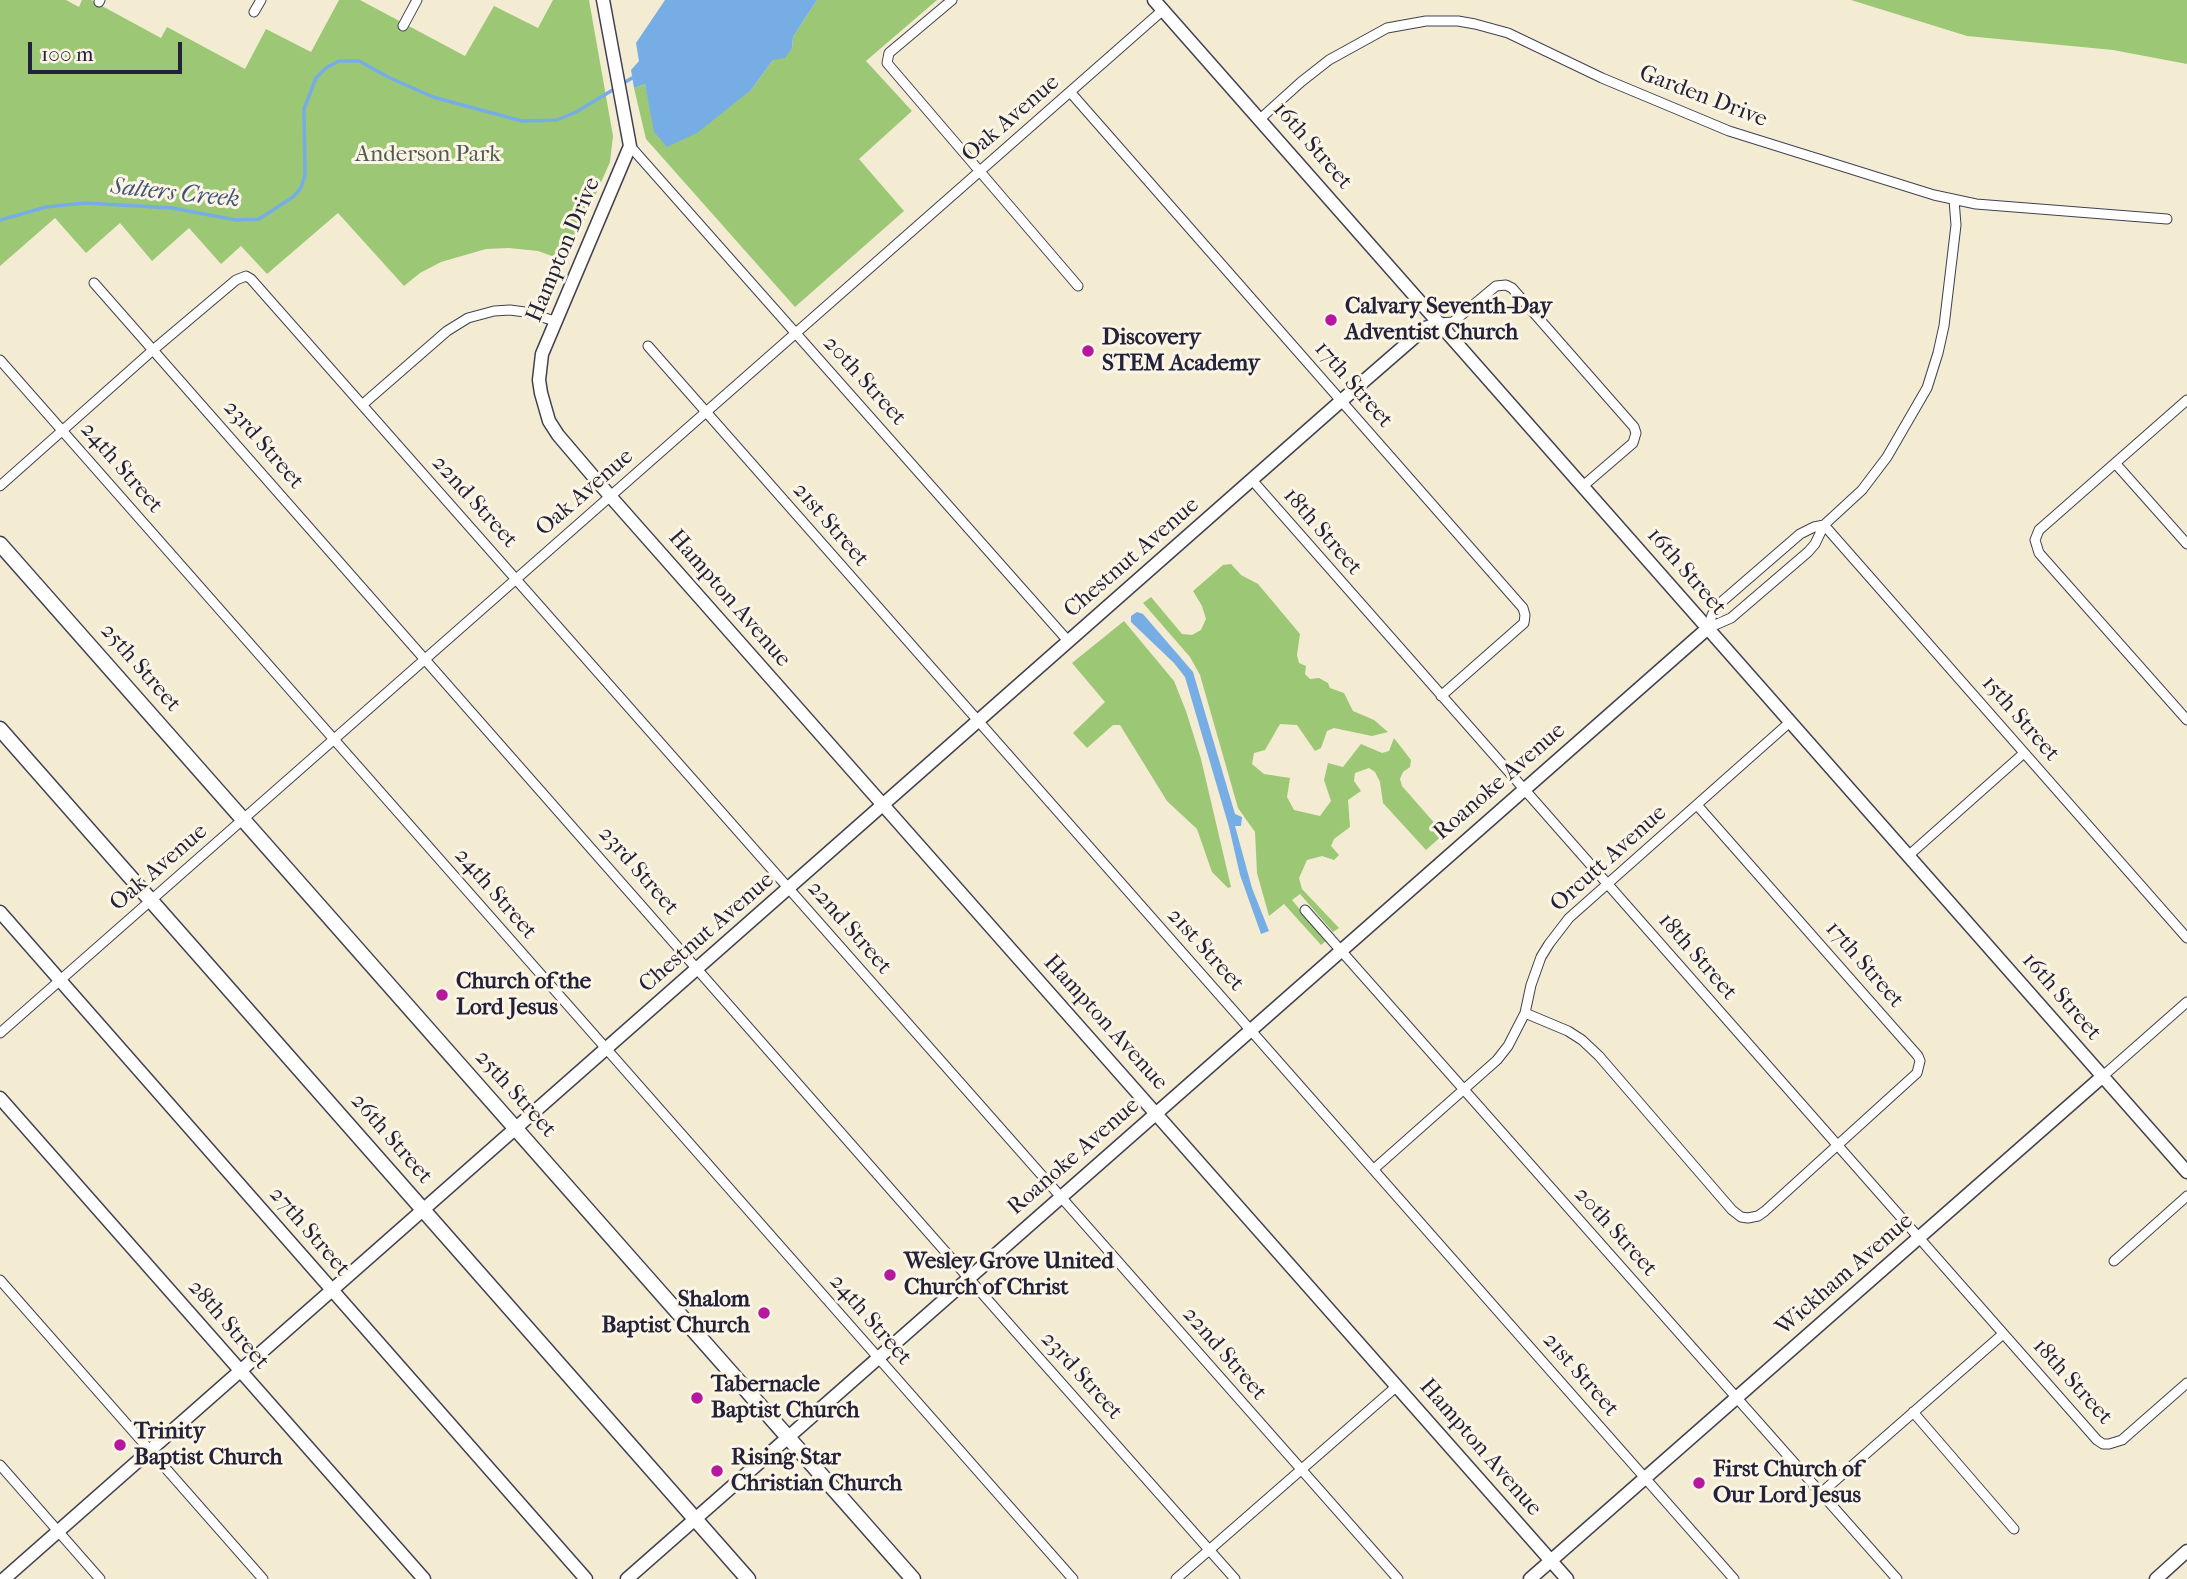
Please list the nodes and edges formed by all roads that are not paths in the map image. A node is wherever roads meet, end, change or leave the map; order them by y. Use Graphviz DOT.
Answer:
graph roads {
  1 [pos="261,0"];
  2 [pos="417,0"];
  3 [pos="603,0"];
  4 [pos="952,0"];
  5 [pos="1159,5"];
  6 [pos="254,12"];
  7 [pos="403,26"];
  8 [pos="1071,93"];
  9 [pos="1260,119"];
  10 [pos="630,146"];
  11 [pos="980,172"];
  12 [pos="1954,200"];
  13 [pos="2167,219"];
  14 [pos="94,283"];
  15 [pos="1078,286"];
  16 [pos="555,321"];
  17 [pos="1440,323"];
  18 [pos="796,333"];
  19 [pos="648,346"];
  20 [pos="153,350"];
  21 [pos="0,360"];
  22 [pos="2187,400"];
  23 [pos="1341,401"];
  24 [pos="362,405"];
  25 [pos="705,413"];
  26 [pos="63,430"];
  27 [pos="2115,463"];
  28 [pos="1252,480"];
  29 [pos="0,486"];
  30 [pos="1583,486"];
  31 [pos="610,496"];
  32 [pos="1824,525"];
  33 [pos="2024,540"];
  34 [pos="2035,540"];
  35 [pos="0,544"];
  36 [pos="2187,544"];
  37 [pos="516,579"];
  38 [pos="1708,628"];
  39 [pos="1069,642"];
  40 [pos="425,659"];
  41 [pos="1441,696"];
  42 [pos="2187,720"];
  43 [pos="978,721"];
  44 [pos="1790,722"];
  45 [pos="0,729"];
  46 [pos="334,740"];
  47 [pos="2024,752"];
  48 [pos="1523,790"];
  49 [pos="883,805"];
  50 [pos="1698,805"];
  51 [pos="243,820"];
  52 [pos="1908,856"];
  53 [pos="1607,885"];
  54 [pos="788,889"];
  55 [pos="151,901"];
  56 [pos="1305,910"];
  57 [pos="0,912"];
  58 [pos="2187,939"];
  59 [pos="1340,950"];
  60 [pos="698,968"];
  61 [pos="60,981"];
  62 [pos="2187,1002"];
  63 [pos="1525,1013"];
  64 [pos="1250,1029"];
  65 [pos="0,1033"];
  66 [pos="606,1050"];
  67 [pos="2103,1076"];
  68 [pos="1463,1090"];
  69 [pos="0,1098"];
  70 [pos="1156,1112"];
  71 [pos="516,1129"];
  72 [pos="1837,1146"];
  73 [pos="1374,1169"];
  74 [pos="2187,1172"];
  75 [pos="2187,1196"];
  76 [pos="1060,1197"];
  77 [pos="423,1210"];
  78 [pos="1918,1238"];
  79 [pos="2114,1261"];
  80 [pos="968,1277"];
  81 [pos="0,1280"];
  82 [pos="332,1290"];
  83 [pos="2003,1334"];
  84 [pos="878,1358"];
  85 [pos="241,1371"];
  86 [pos="2187,1383"];
  87 [pos="1397,1385"];
  88 [pos="1737,1398"];
  89 [pos="1913,1412"];
  90 [pos="787,1437"];
  91 [pos="149,1451"];
  92 [pos="0,1465"];
  93 [pos="1300,1470"];
  94 [pos="1645,1478"];
  95 [pos="1821,1493"];
  96 [pos="695,1518"];
  97 [pos="2014,1529"];
  98 [pos="58,1531"];
  99 [pos="1209,1549"];
  100 [pos="2187,1551"];
  101 [pos="1551,1561"];
  102 [pos="4,1579"];
  103 [pos="100,1579"];
  104 [pos="262,1579"];
  105 [pos="424,1579"];
  106 [pos="586,1579"];
  107 [pos="627,1579"];
  108 [pos="748,1579"];
  109 [pos="912,1579"];
  110 [pos="1073,1579"];
  111 [pos="1175,1579"];
  112 [pos="1236,1579"];
  113 [pos="1398,1579"];
  114 [pos="1530,1579"];
  115 [pos="1567,1579"];
  116 [pos="1734,1579"];
  117 [pos="1896,1579"];
  118 [pos="2156,1579"];
  1 -- 6 [label="street"];
  2 -- 7 [label="street"];
  3 -- 10 [label="street"];
  4 -- 11 [label="street"];
  5 -- 8 [label="street, Oak Avenue"];
  5 -- 9 [label="street, 16th Street"];
  8 -- 11 [label="street, Oak Avenue"];
  8 -- 23 [label="street, 17th Street"];
  9 -- 12 [label="street, Garden Drive"];
  9 -- 17 [label="street, 16th Street"];
  10 -- 16 [label="street, Hampton Drive"];
  10 -- 18 [label="street, 20th Street"];
  11 -- 15 [label="street"];
  11 -- 18 [label="street, Oak Avenue"];
  12 -- 13 [label="street, Garden Drive"];
  12 -- 32 [label="street, Roanoke Avenue"];
  14 -- 20 [label="street, 23rd Street"];
  16 -- 24 [label="street"];
  16 -- 31 [label="street, Hampton Drive"];
  17 -- 23 [label="street, Chestnut Avenue"];
  17 -- 30 [label="street, 16th Street"];
  17 -- 30 [label="street"];
  18 -- 25 [label="street, Oak Avenue"];
  18 -- 39 [label="street, 20th Street"];
  19 -- 25 [label="street, 21st Street"];
  20 -- 24 [label="street, 22nd Street"];
  20 -- 26 [label="street"];
  20 -- 40 [label="street, 23rd Street"];
  21 -- 26 [label="street, 24th Street"];
  22 -- 27 [label="street"];
  23 -- 28 [label="street, Chestnut Avenue"];
  23 -- 41 [label="street, 17th Street"];
  24 -- 37 [label="street, 22nd Street"];
  25 -- 31 [label="street, Oak Avenue"];
  25 -- 43 [label="street, 21st Street"];
  26 -- 29 [label="street"];
  26 -- 46 [label="street, 24th Street"];
  27 -- 34 [label="street"];
  27 -- 36 [label="street"];
  28 -- 39 [label="street, Chestnut Avenue"];
  28 -- 41 [label="street, 18th Street"];
  30 -- 38 [label="street, 16th Street"];
  31 -- 37 [label="street, Oak Avenue"];
  31 -- 49 [label="street, Hampton Avenue"];
  32 -- 38 [label="street, Roanoke Avenue"];
  32 -- 38 [label="street, Roanoke Avenue"];
  32 -- 47 [label="street, 15th Street"];
  33 -- 34 [label="street"];
  34 -- 42 [label="street"];
  35 -- 51 [label="main road, 25th Street"];
  37 -- 40 [label="street, Oak Avenue"];
  37 -- 54 [label="street, 22nd Street"];
  38 -- 44 [label="street, 16th Street"];
  38 -- 48 [label="street, Roanoke Avenue"];
  39 -- 43 [label="street, Chestnut Avenue"];
  40 -- 46 [label="street, Oak Avenue"];
  40 -- 60 [label="street, 23rd Street"];
  41 -- 48 [label="street, 18th Street"];
  43 -- 49 [label="street, Chestnut Avenue"];
  43 -- 64 [label="street, 21st Street"];
  44 -- 50 [label="street, Orcutt Avenue"];
  44 -- 52 [label="street, 16th Street"];
  45 -- 55 [label="main road, 26th Street"];
  46 -- 51 [label="street, Oak Avenue"];
  46 -- 66 [label="street, 24th Street"];
  47 -- 52 [label="street"];
  47 -- 58 [label="street, 15th Street"];
  48 -- 53 [label="street, 18th Street"];
  48 -- 59 [label="street, Roanoke Avenue"];
  49 -- 54 [label="street, Chestnut Avenue"];
  49 -- 70 [label="street, Hampton Avenue"];
  50 -- 53 [label="street, Orcutt Avenue"];
  50 -- 72 [label="street, 17th Street"];
  51 -- 55 [label="street, Oak Avenue"];
  51 -- 71 [label="main road, 25th Street"];
  52 -- 67 [label="street, 16th Street"];
  53 -- 63 [label="street, Orcutt Avenue"];
  53 -- 72 [label="street, 18th Street"];
  54 -- 60 [label="street, Chestnut Avenue"];
  54 -- 76 [label="street, 22nd Street"];
  55 -- 61 [label="street, Oak Avenue"];
  55 -- 77 [label="main road, 26th Street"];
  56 -- 59 [label="street, 20th Street"];
  57 -- 61 [label="street, 27th Street"];
  59 -- 64 [label="street, Roanoke Avenue"];
  59 -- 68 [label="street, 20th Street"];
  60 -- 66 [label="street, Chestnut Avenue"];
  60 -- 80 [label="street, 23rd Street"];
  61 -- 65 [label="street, Oak Avenue"];
  61 -- 82 [label="street, 27th Street"];
  62 -- 67 [label="street, Wickham Avenue"];
  63 -- 68 [label="street, Orcutt Avenue"];
  63 -- 72 [label="street, 17th Street"];
  64 -- 70 [label="street, Roanoke Avenue"];
  64 -- 73 [label="street, 21st Street"];
  66 -- 71 [label="street, Chestnut Avenue"];
  66 -- 84 [label="street, 24th Street"];
  67 -- 74 [label="street, 16th Street"];
  67 -- 78 [label="street, Wickham Avenue"];
  68 -- 73 [label="street, Orcutt Avenue"];
  68 -- 88 [label="street, 20th Street"];
  69 -- 85 [label="street, 28th Street"];
  70 -- 76 [label="street, Roanoke Avenue"];
  70 -- 87 [label="street, Hampton Avenue"];
  71 -- 77 [label="street, Chestnut Avenue"];
  71 -- 90 [label="main road, 25th Street"];
  72 -- 78 [label="street, 18th Street"];
  73 -- 94 [label="street, 21st Street"];
  75 -- 79 [label="street"];
  76 -- 80 [label="street, Roanoke Avenue"];
  76 -- 93 [label="street, 22nd Street"];
  77 -- 82 [label="street, Chestnut Avenue"];
  77 -- 96 [label="main road, 26th Street"];
  78 -- 83 [label="street, 18th Street"];
  78 -- 88 [label="street, Wickham Avenue"];
  80 -- 84 [label="street, Roanoke Avenue"];
  80 -- 99 [label="street, 23rd Street"];
  81 -- 91 [label="street"];
  82 -- 85 [label="street, Chestnut Avenue"];
  82 -- 106 [label="street, 27th Street"];
  83 -- 86 [label="street, 18th Street"];
  83 -- 89 [label="street"];
  84 -- 90 [label="street, Roanoke Avenue"];
  84 -- 110 [label="street, 24th Street"];
  85 -- 91 [label="street, Chestnut Avenue"];
  85 -- 105 [label="street, 28th Street"];
  87 -- 93 [label="street"];
  87 -- 101 [label="street, Hampton Avenue"];
  88 -- 94 [label="street, Wickham Avenue"];
  88 -- 95 [label="street, 20th Street"];
  89 -- 95 [label="street"];
  89 -- 97 [label="street"];
  90 -- 96 [label="street, Roanoke Avenue"];
  90 -- 109 [label="main road, 25th Street"];
  91 -- 98 [label="street, Chestnut Avenue"];
  91 -- 104 [label="street"];
  92 -- 98 [label="street"];
  93 -- 99 [label="street"];
  93 -- 113 [label="street, 22nd Street"];
  94 -- 101 [label="street, Wickham Avenue"];
  94 -- 116 [label="street, 21st Street"];
  95 -- 117 [label="street, 20th Street"];
  96 -- 107 [label="street, Roanoke Avenue"];
  96 -- 108 [label="main road, 26th Street"];
  98 -- 102 [label="street, Chestnut Avenue"];
  98 -- 103 [label="street"];
  99 -- 111 [label="street"];
  99 -- 112 [label="street, 23rd Street"];
  100 -- 118 [label="street"];
  101 -- 114 [label="street, Wickham Avenue"];
  101 -- 115 [label="street, Hampton Avenue"];
}
